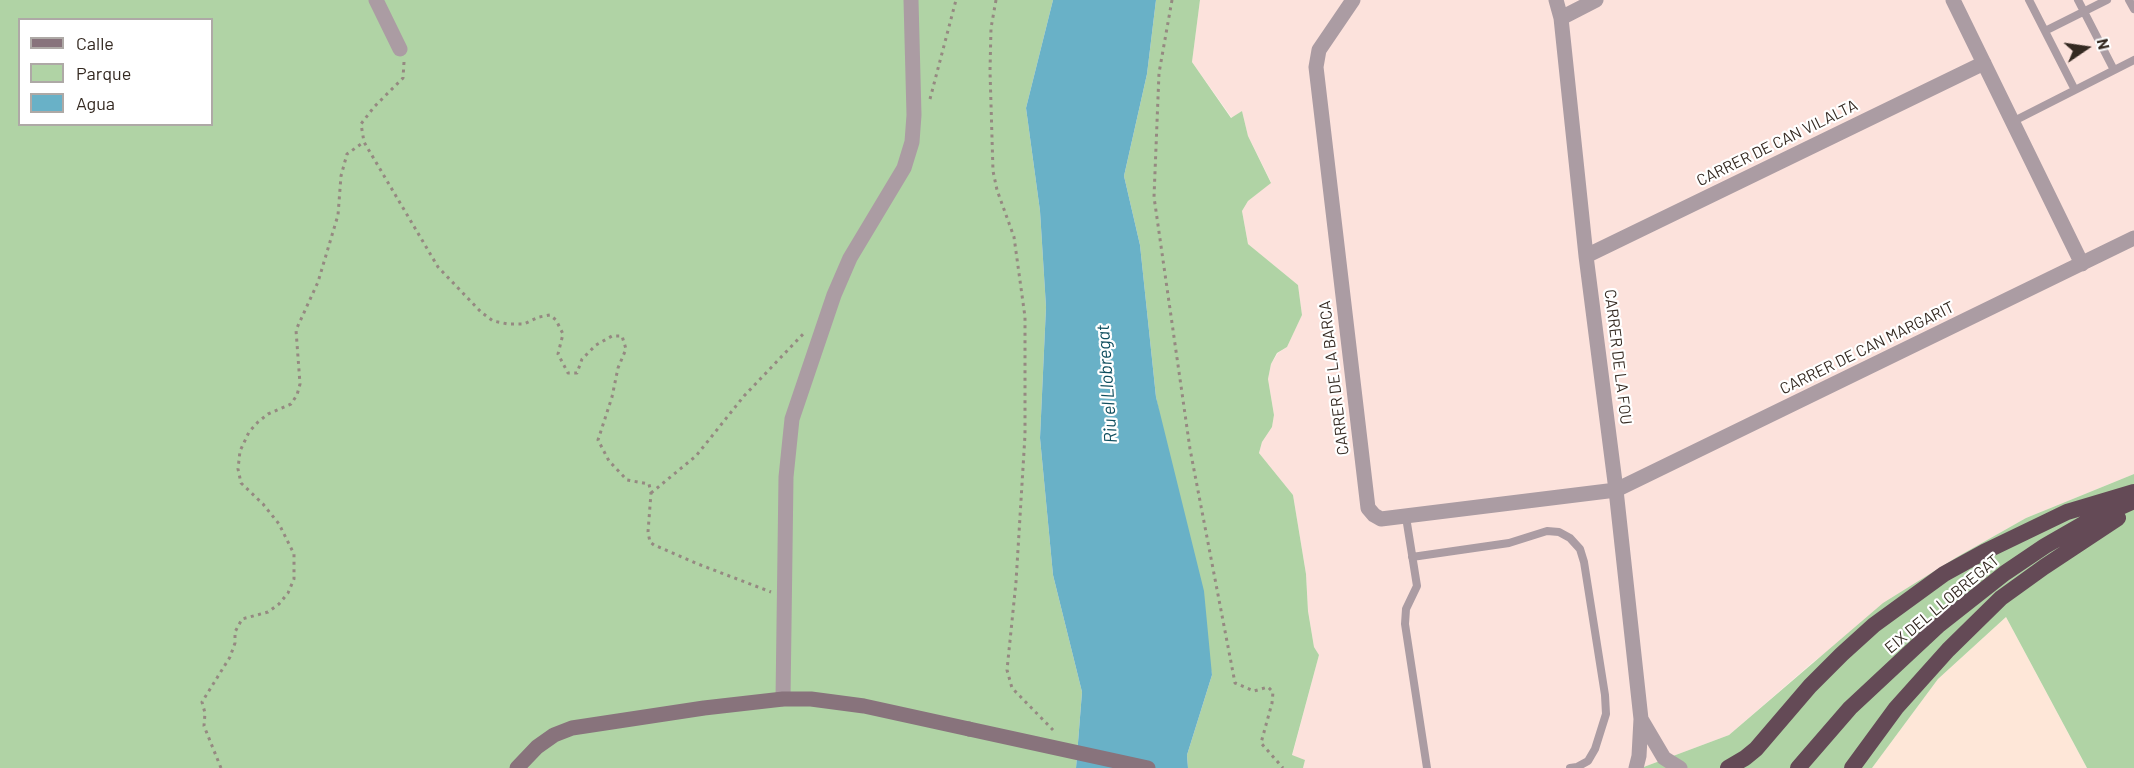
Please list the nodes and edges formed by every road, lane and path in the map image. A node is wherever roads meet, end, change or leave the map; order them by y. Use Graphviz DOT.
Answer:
graph roads {
  1 [pos="376,0"];
  2 [pos="911,0"];
  3 [pos="956,0"];
  4 [pos="996,0"];
  5 [pos="1172,0"];
  6 [pos="1353,0"];
  7 [pos="1556,0"];
  8 [pos="1596,0"];
  9 [pos="2029,0"];
  10 [pos="2078,0"];
  11 [pos="2107,0"];
  12 [pos="2129,0"];
  13 [pos="1958,2"];
  14 [pos="2134,9"];
  15 [pos="2084,11"];
  16 [pos="1561,18"];
  17 [pos="2045,31"];
  18 [pos="400,49"];
  19 [pos="2134,60"];
  20 [pos="1984,63"];
  21 [pos="2114,70"];
  22 [pos="2075,90"];
  23 [pos="929,100"];
  24 [pos="2013,122"];
  25 [pos="364,142"];
  26 [pos="2134,238"];
  27 [pos="1586,256"];
  28 [pos="2082,264"];
  29 [pos="807,329"];
  30 [pos="1616,490"];
  31 [pos="2134,492"];
  32 [pos="651,493"];
  33 [pos="2134,501"];
  34 [pos="2134,508"];
  35 [pos="1406,517"];
  36 [pos="1412,557"];
  37 [pos="784,598"];
  38 [pos="783,699"];
  39 [pos="1641,719"];
  40 [pos="1053,730"];
  41 [pos="221,768"];
  42 [pos="518,768"];
  43 [pos="1148,768"];
  44 [pos="1283,768"];
  45 [pos="1427,768"];
  46 [pos="1570,768"];
  47 [pos="1636,768"];
  48 [pos="1680,768"];
  49 [pos="1728,768"];
  50 [pos="1798,768"];
  51 [pos="1852,768"];
  1 -- 18 [label="street"];
  2 -- 37 [label="street"];
  3 -- 23 [label="path"];
  4 -- 40 [label="path"];
  5 -- 44 [label="path"];
  6 -- 35 [label="street, CARRER DE LA BARCA"];
  7 -- 16 [label="street, CARRER DE LA FOU"];
  8 -- 16 [label="street"];
  9 -- 17 [label="lane"];
  10 -- 15 [label="lane"];
  11 -- 15 [label="lane"];
  12 -- 14 [label="lane"];
  13 -- 20 [label="street"];
  15 -- 17 [label="lane"];
  15 -- 21 [label="lane"];
  16 -- 27 [label="street, CARRER DE LA FOU"];
  17 -- 22 [label="lane"];
  18 -- 25 [label="path"];
  19 -- 21 [label="lane"];
  20 -- 24 [label="street"];
  20 -- 27 [label="street, CARRER DE CAN VILALTA"];
  21 -- 22 [label="lane"];
  22 -- 24 [label="lane"];
  24 -- 28 [label="street"];
  25 -- 32 [label="path"];
  25 -- 41 [label="path"];
  26 -- 28 [label="street, CARRER DE CAN MARGARIT"];
  27 -- 30 [label="street, CARRER DE LA FOU"];
  28 -- 30 [label="street, CARRER DE CAN MARGARIT"];
  29 -- 32 [label="path"];
  30 -- 35 [label="street, CARRER DE LA BARCA"];
  30 -- 39 [label="street, CARRER DE LA FOU"];
  31 -- 49 [label="highway"];
  32 -- 37 [label="path"];
  33 -- 50 [label="highway, EIX DEL LLOBREGAT"];
  34 -- 51 [label="highway"];
  35 -- 36 [label="lane"];
  36 -- 45 [label="lane"];
  36 -- 46 [label="lane"];
  37 -- 38 [label="street"];
  38 -- 42 [label="main road"];
  38 -- 43 [label="main road, bridge"];
  39 -- 47 [label="street, CARRER DE LA FOU"];
  39 -- 48 [label="street, CARRER DE LA FOU"];
}
